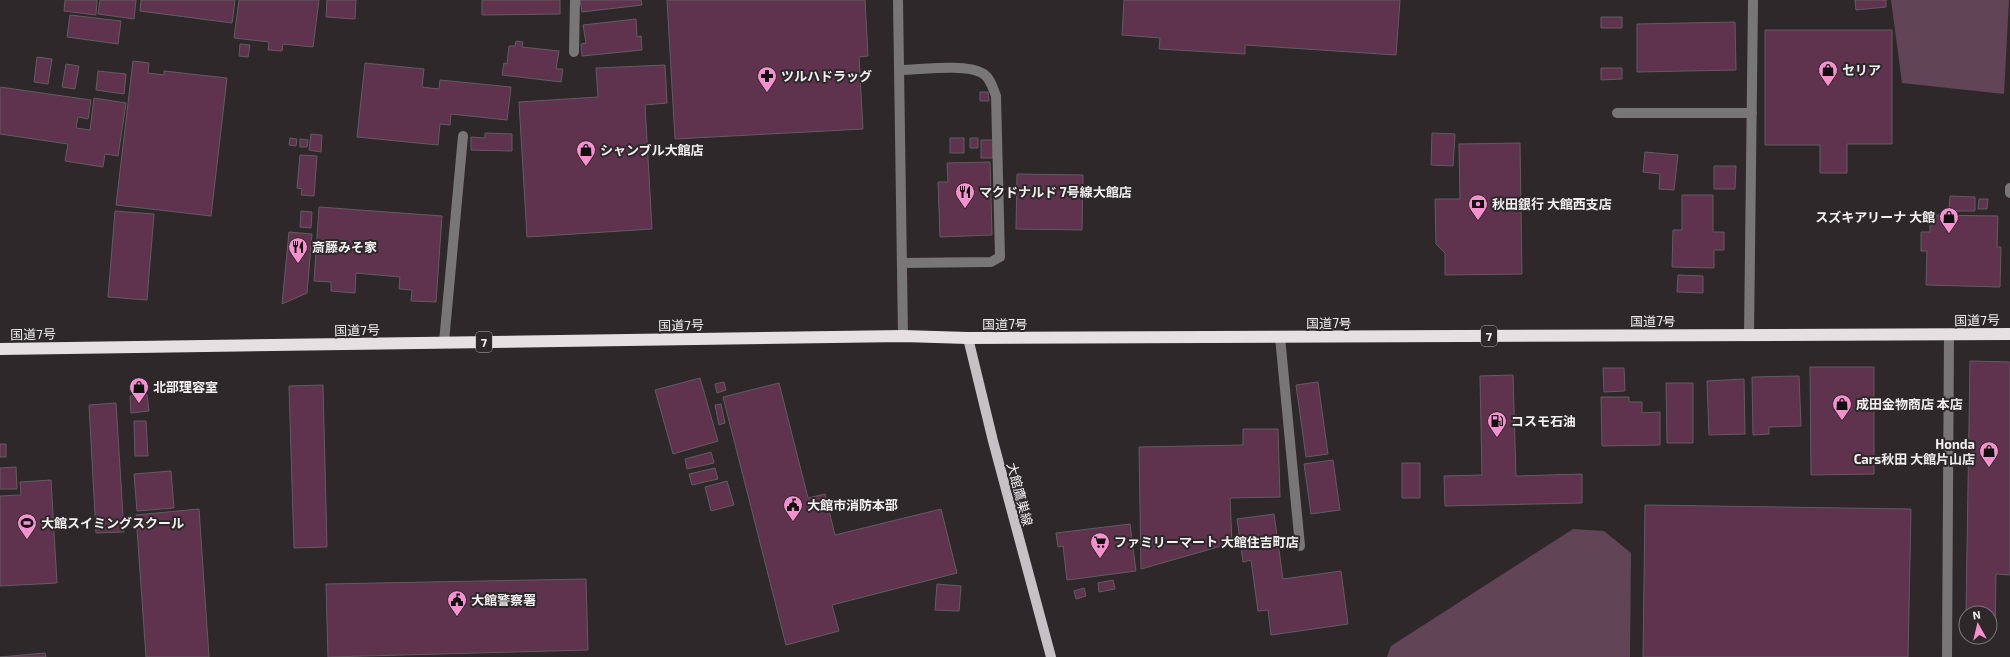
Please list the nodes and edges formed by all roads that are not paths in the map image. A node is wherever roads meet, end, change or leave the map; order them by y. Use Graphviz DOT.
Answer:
graph roads {
  1 [pos="575,0"];
  2 [pos="898,0"];
  3 [pos="1753,0"];
  4 [pos="574,52"];
  5 [pos="899,70"];
  6 [pos="1617,113"];
  7 [pos="1752,113"];
  8 [pos="463,136"];
  9 [pos="2010,188"];
  10 [pos="2010,193"];
  11 [pos="902,263"];
  12 [pos="2010,334"];
  13 [pos="1749,335"];
  14 [pos="1949,335"];
  15 [pos="903,336"];
  16 [pos="1280,337"];
  17 [pos="968,338"];
  18 [pos="444,342"];
  19 [pos="0,349"];
  20 [pos="1300,546"];
  21 [pos="1051,657"];
  22 [pos="1946,657"];
  1 -- 4 [label="street"];
  2 -- 5 [label="street"];
  3 -- 7 [label="street"];
  5 -- 11 [label="street"];
  5 -- 11 [label="street"];
  6 -- 7 [label="street"];
  7 -- 13 [label="street"];
  8 -- 18 [label="street"];
  9 -- 10 [label="street"];
  11 -- 15 [label="street"];
  12 -- 14 [label="highway, 国道7号 / 7"];
  13 -- 14 [label="highway, 国道7号 / 7"];
  13 -- 16 [label="highway, 国道7号 / 7"];
  14 -- 22 [label="street"];
  15 -- 17 [label="highway, 国道7号 / 7"];
  15 -- 18 [label="highway, 国道7号 / 7"];
  16 -- 17 [label="highway, 国道7号 / 7"];
  16 -- 20 [label="street"];
  17 -- 21 [label="main road, 大館鷹巣線"];
  18 -- 19 [label="highway, 国道7号 / 7"];
}
